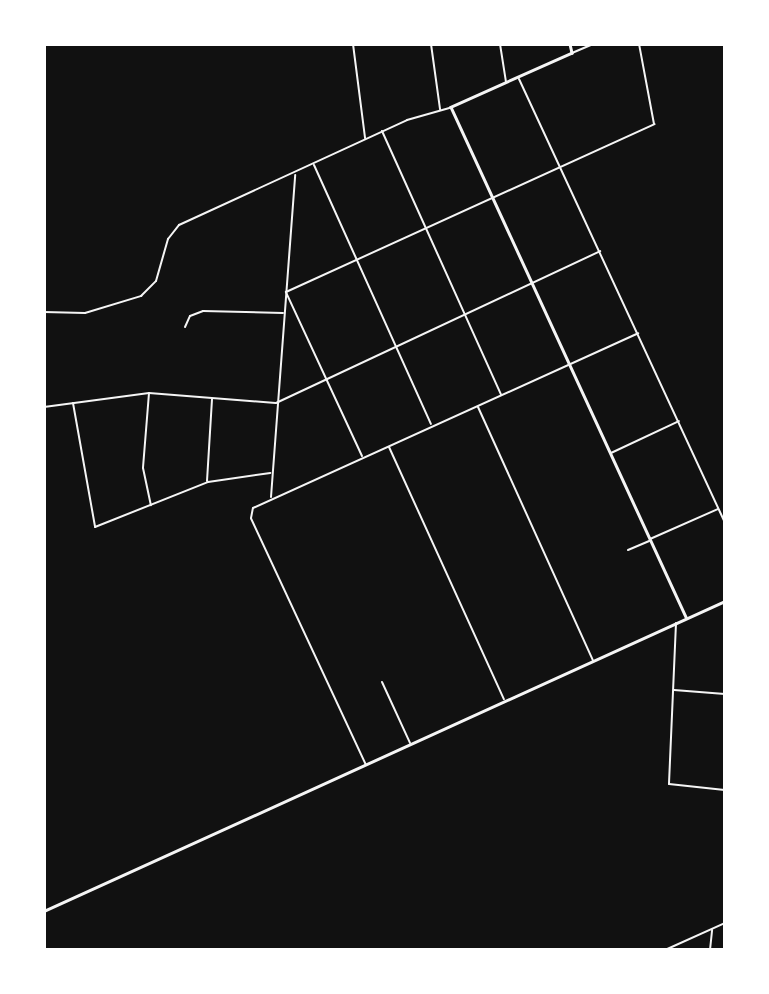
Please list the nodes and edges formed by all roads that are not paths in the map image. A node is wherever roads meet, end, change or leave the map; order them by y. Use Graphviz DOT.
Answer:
graph roads {
  1 [pos="353,44"];
  2 [pos="431,44"];
  3 [pos="500,44"];
  4 [pos="570,44"];
  5 [pos="593,44"];
  6 [pos="639,44"];
  7 [pos="572,53"];
  8 [pos="519,78"];
  9 [pos="507,83"];
  10 [pos="451,107"];
  11 [pos="441,110"];
  12 [pos="382,131"];
  13 [pos="365,139"];
  14 [pos="313,164"];
  15 [pos="560,166"];
  16 [pos="294,173"];
  17 [pos="493,199"];
  18 [pos="427,230"];
  19 [pos="600,251"];
  20 [pos="357,261"];
  21 [pos="533,284"];
  22 [pos="286,292"];
  23 [pos="44,313"];
  24 [pos="284,313"];
  25 [pos="466,317"];
  26 [pos="185,327"];
  27 [pos="638,333"];
  28 [pos="398,348"];
  29 [pos="569,364"];
  30 [pos="328,380"];
  31 [pos="149,393"];
  32 [pos="502,395"];
  33 [pos="212,398"];
  34 [pos="73,403"];
  35 [pos="276,403"];
  36 [pos="477,406"];
  37 [pos="44,407"];
  38 [pos="679,421"];
  39 [pos="432,426"];
  40 [pos="388,446"];
  41 [pos="610,453"];
  42 [pos="362,457"];
  43 [pos="271,473"];
  44 [pos="208,482"];
  45 [pos="271,498"];
  46 [pos="151,506"];
  47 [pos="719,508"];
  48 [pos="725,522"];
  49 [pos="650,540"];
  50 [pos="628,550"];
  51 [pos="725,601"];
  52 [pos="686,618"];
  53 [pos="676,623"];
  54 [pos="593,661"];
  55 [pos="382,682"];
  56 [pos="673,690"];
  57 [pos="725,694"];
  58 [pos="505,701"];
  59 [pos="410,744"];
  60 [pos="366,765"];
  61 [pos="725,790"];
  62 [pos="44,911"];
  63 [pos="725,923"];
  64 [pos="712,929"];
  65 [pos="665,950"];
  66 [pos="710,950"];
  1 -- 13 [label="street"];
  2 -- 11 [label="street"];
  3 -- 9 [label="street"];
  4 -- 7 [label="street"];
  5 -- 7 [label="street"];
  6 -- 15 [label="street"];
  7 -- 8 [label="street"];
  8 -- 9 [label="street"];
  8 -- 15 [label="street"];
  9 -- 10 [label="street"];
  10 -- 11 [label="street"];
  10 -- 17 [label="street"];
  11 -- 12 [label="street"];
  12 -- 13 [label="street"];
  12 -- 18 [label="street"];
  13 -- 14 [label="street"];
  14 -- 16 [label="street"];
  14 -- 20 [label="street"];
  15 -- 17 [label="street"];
  15 -- 19 [label="street"];
  16 -- 22 [label="street"];
  16 -- 23 [label="street"];
  17 -- 18 [label="street"];
  17 -- 21 [label="street"];
  18 -- 20 [label="street"];
  18 -- 25 [label="street"];
  19 -- 21 [label="street"];
  19 -- 27 [label="street"];
  20 -- 22 [label="street"];
  20 -- 28 [label="street"];
  21 -- 25 [label="street"];
  21 -- 29 [label="street"];
  22 -- 24 [label="street"];
  22 -- 30 [label="street"];
  24 -- 26 [label="street"];
  24 -- 35 [label="street"];
  25 -- 28 [label="street"];
  25 -- 32 [label="street"];
  27 -- 29 [label="street"];
  27 -- 38 [label="street"];
  28 -- 30 [label="street"];
  28 -- 39 [label="street"];
  29 -- 32 [label="street"];
  29 -- 41 [label="street"];
  30 -- 35 [label="street"];
  30 -- 42 [label="street"];
  31 -- 33 [label="street"];
  31 -- 34 [label="street"];
  31 -- 46 [label="street"];
  32 -- 36 [label="street"];
  33 -- 35 [label="street"];
  33 -- 44 [label="street"];
  34 -- 37 [label="street"];
  34 -- 46 [label="street"];
  35 -- 43 [label="street"];
  36 -- 39 [label="street"];
  36 -- 54 [label="street"];
  38 -- 41 [label="street"];
  38 -- 47 [label="street"];
  39 -- 40 [label="street"];
  40 -- 42 [label="street"];
  40 -- 58 [label="street"];
  41 -- 49 [label="street"];
  42 -- 45 [label="street"];
  43 -- 44 [label="street"];
  43 -- 45 [label="street"];
  44 -- 46 [label="street"];
  45 -- 60 [label="street"];
  47 -- 48 [label="street"];
  47 -- 49 [label="street"];
  49 -- 50 [label="street"];
  49 -- 52 [label="street"];
  51 -- 52 [label="street"];
  52 -- 53 [label="street"];
  53 -- 54 [label="street"];
  53 -- 56 [label="street"];
  54 -- 58 [label="street"];
  55 -- 59 [label="street"];
  56 -- 57 [label="street"];
  56 -- 61 [label="street"];
  58 -- 59 [label="street"];
  59 -- 60 [label="street"];
  60 -- 62 [label="street"];
  63 -- 64 [label="street"];
  64 -- 65 [label="street"];
  64 -- 66 [label="street"];
}
